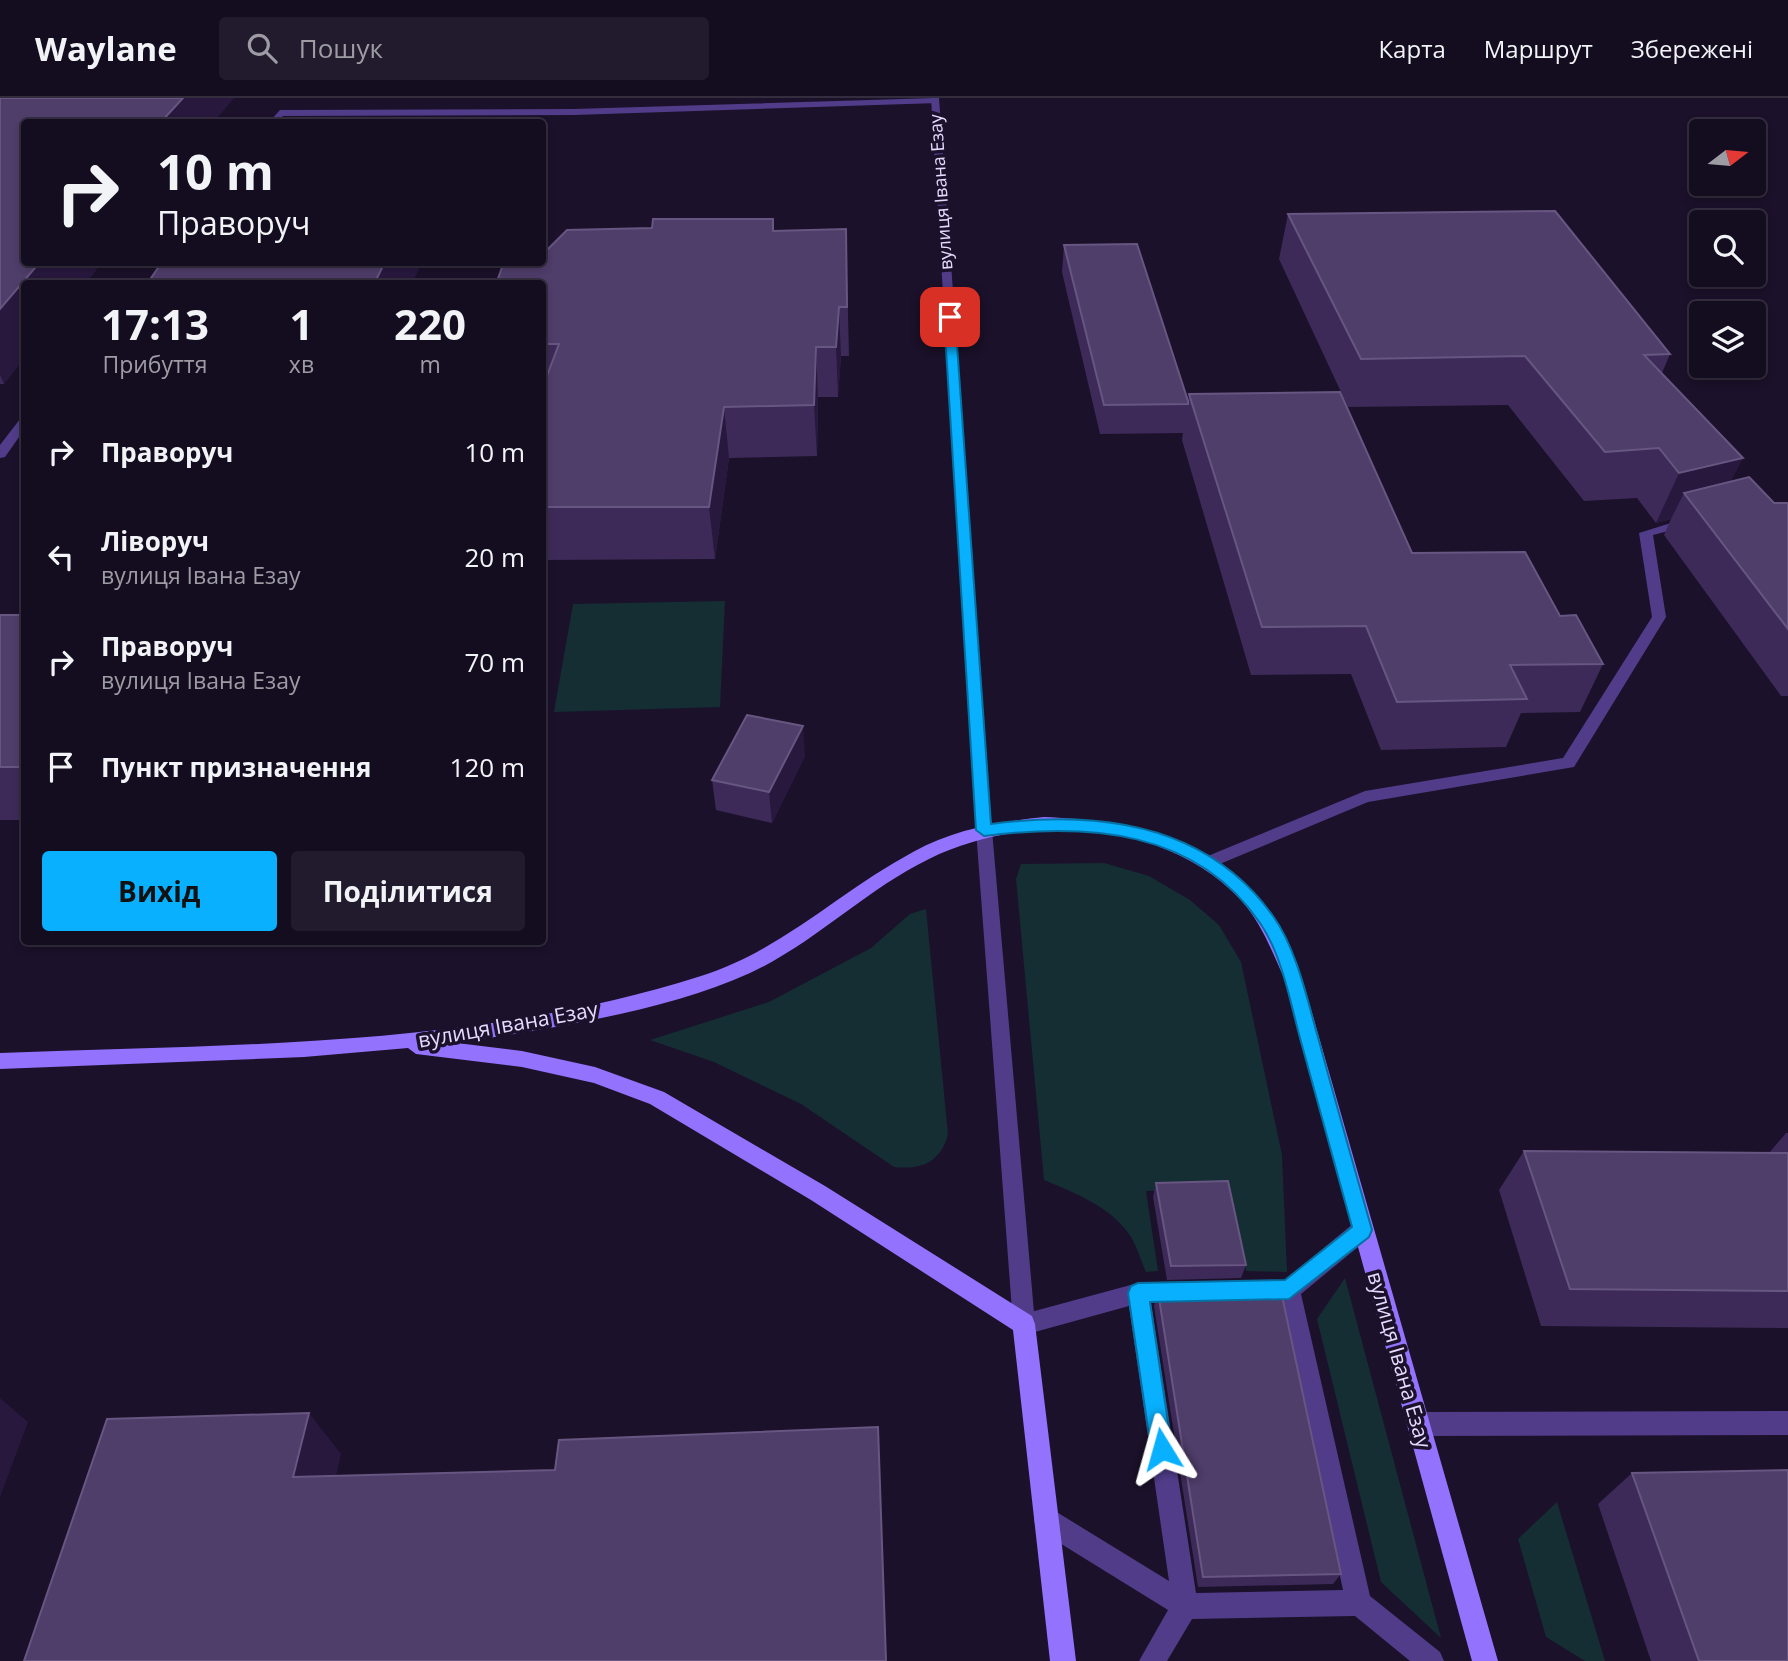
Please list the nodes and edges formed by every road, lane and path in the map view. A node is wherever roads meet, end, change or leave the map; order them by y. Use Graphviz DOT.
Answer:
graph roads {
  1 [pos="935,99"];
  2 [pos="275,100"];
  3 [pos="280,113"];
  4 [pos="276,119"];
  5 [pos="21,426"];
  6 [pos="0,454"];
  7 [pos="1710,516"];
  8 [pos="984,830"];
  9 [pos="1209,862"];
  10 [pos="395,1044"];
  11 [pos="0,1061"];
  12 [pos="1362,1230"];
  13 [pos="1289,1290"];
  14 [pos="1138,1293"];
  15 [pos="1024,1324"];
  16 [pos="1788,1423"];
  17 [pos="1418,1424"];
  18 [pos="1046,1520"];
  19 [pos="1359,1603"];
  20 [pos="1185,1606"];
  21 [pos="1063,1661"];
  22 [pos="1152,1661"];
  23 [pos="1431,1661"];
  24 [pos="1485,1661"];
  1 -- 3 [label="street"];
  1 -- 8 [label="street, вулиця Івана Езау"];
  2 -- 3 [label="street"];
  3 -- 4 [label="street"];
  5 -- 6 [label="street"];
  7 -- 9 [label="street"];
  8 -- 9 [label="main road, вулиця Івана Езау"];
  8 -- 10 [label="main road, вулиця Івана Езау"];
  8 -- 15 [label="street, вулиця Івана Езау"];
  9 -- 12 [label="main road, вулиця Івана Езау"];
  10 -- 11 [label="main road"];
  10 -- 15 [label="main road, вулиця Івана Езау"];
  12 -- 13 [label="street"];
  12 -- 17 [label="main road, вулиця Івана Езау"];
  13 -- 14 [label="street"];
  13 -- 19 [label="street"];
  14 -- 15 [label="street"];
  14 -- 20 [label="street"];
  15 -- 18 [label="main road, вулиця Івана Езау"];
  16 -- 17 [label="street"];
  17 -- 24 [label="main road, вулиця Івана Езау"];
  18 -- 20 [label="street"];
  18 -- 21 [label="main road, вулиця Івана Езау"];
  19 -- 20 [label="street"];
  19 -- 23 [label="street"];
  20 -- 22 [label="street"];
}
